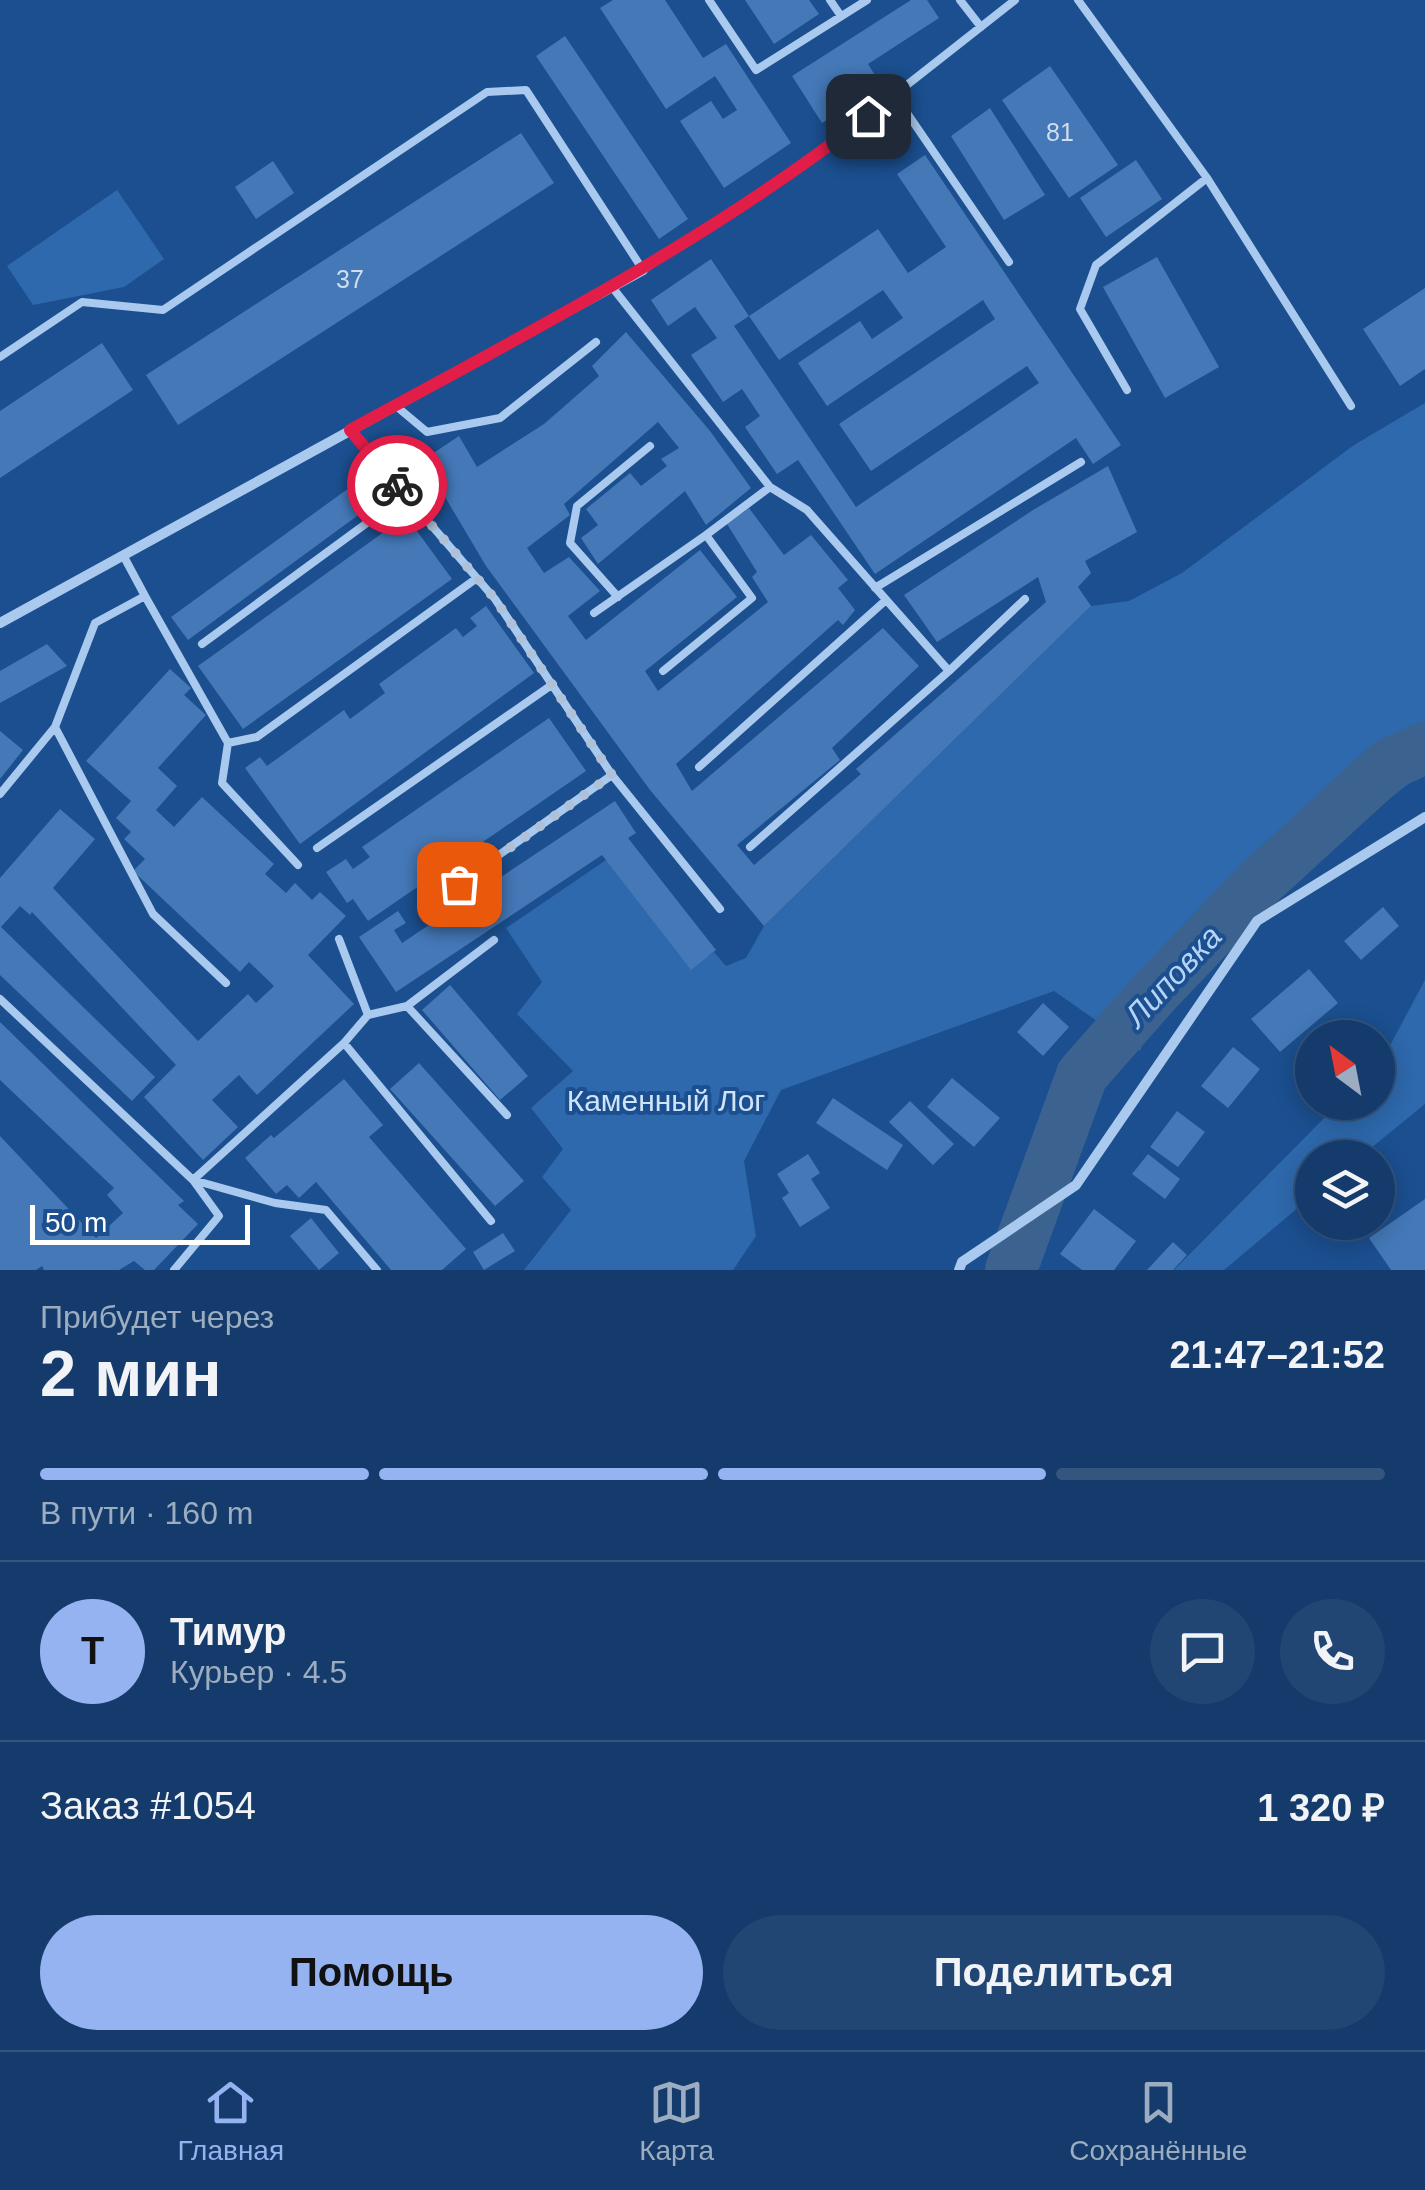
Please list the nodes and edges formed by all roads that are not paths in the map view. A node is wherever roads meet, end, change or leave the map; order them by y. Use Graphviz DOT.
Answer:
graph roads {
  1 [pos="709,0"];
  2 [pos="830,0"];
  3 [pos="867,0"];
  4 [pos="960,0"];
  5 [pos="1015,0"];
  6 [pos="1078,0"];
  7 [pos="841,16"];
  8 [pos="981,27"];
  9 [pos="894,94"];
  10 [pos="1207,178"];
  11 [pos="1009,262"];
  12 [pos="643,270"];
  13 [pos="612,288"];
  14 [pos="596,342"];
  15 [pos="0,357"];
  16 [pos="1127,390"];
  17 [pos="396,406"];
  18 [pos="1351,406"];
  19 [pos="350,430"];
  20 [pos="650,446"];
  21 [pos="1081,462"];
  22 [pos="770,487"];
  23 [pos="406,495"];
  24 [pos="706,534"];
  25 [pos="123,555"];
  26 [pos="477,578"];
  27 [pos="875,588"];
  28 [pos="145,596"];
  29 [pos="618,597"];
  30 [pos="1026,599"];
  31 [pos="886,600"];
  32 [pos="594,613"];
  33 [pos="0,623"];
  34 [pos="202,644"];
  35 [pos="663,672"];
  36 [pos="948,672"];
  37 [pos="553,684"];
  38 [pos="54,727"];
  39 [pos="228,743"];
  40 [pos="699,767"];
  41 [pos="612,775"];
  42 [pos="0,794"];
  43 [pos="1425,816"];
  44 [pos="318,848"];
  45 [pos="750,848"];
  46 [pos="298,865"];
  47 [pos="428,905"];
  48 [pos="720,909"];
  49 [pos="339,939"];
  50 [pos="494,940"];
  51 [pos="226,984"];
  52 [pos="0,999"];
  53 [pos="407,1006"];
  54 [pos="368,1015"];
  55 [pos="344,1043"];
  56 [pos="508,1115"];
  57 [pos="193,1180"];
  58 [pos="491,1221"];
  59 [pos="961,1266"];
  60 [pos="174,1270"];
  61 [pos="377,1270"];
  1 -- 7 [label="lane"];
  2 -- 7 [label="lane"];
  3 -- 7 [label="lane"];
  4 -- 8 [label="lane"];
  5 -- 8 [label="lane"];
  6 -- 10 [label="lane"];
  8 -- 9 [label="lane"];
  9 -- 11 [label="lane"];
  9 -- 12 [label="lane"];
  10 -- 16 [label="lane"];
  10 -- 18 [label="lane"];
  12 -- 13 [label="street"];
  12 -- 15 [label="lane"];
  13 -- 17 [label="street"];
  13 -- 22 [label="lane"];
  14 -- 17 [label="lane"];
  17 -- 19 [label="street"];
  19 -- 23 [label="lane"];
  19 -- 25 [label="street"];
  20 -- 29 [label="lane"];
  21 -- 27 [label="lane"];
  22 -- 24 [label="lane"];
  22 -- 27 [label="lane"];
  23 -- 26 [label="lane"];
  23 -- 34 [label="lane"];
  24 -- 29 [label="lane"];
  24 -- 35 [label="lane"];
  25 -- 28 [label="lane"];
  25 -- 33 [label="street"];
  26 -- 37 [label="lane"];
  26 -- 39 [label="lane"];
  27 -- 31 [label="lane"];
  28 -- 38 [label="lane"];
  28 -- 39 [label="lane"];
  29 -- 32 [label="lane"];
  30 -- 36 [label="lane"];
  31 -- 36 [label="lane"];
  31 -- 40 [label="lane"];
  36 -- 45 [label="lane"];
  37 -- 41 [label="lane"];
  37 -- 44 [label="lane"];
  38 -- 42 [label="lane"];
  38 -- 51 [label="lane"];
  39 -- 46 [label="lane"];
  41 -- 47 [label="lane"];
  41 -- 48 [label="lane"];
  43 -- 59 [label="street"];
  49 -- 54 [label="lane"];
  50 -- 53 [label="lane"];
  52 -- 57 [label="lane"];
  53 -- 54 [label="lane"];
  53 -- 56 [label="lane"];
  54 -- 55 [label="lane"];
  55 -- 57 [label="lane"];
  55 -- 58 [label="lane"];
  57 -- 60 [label="lane"];
  57 -- 61 [label="lane"];
}
